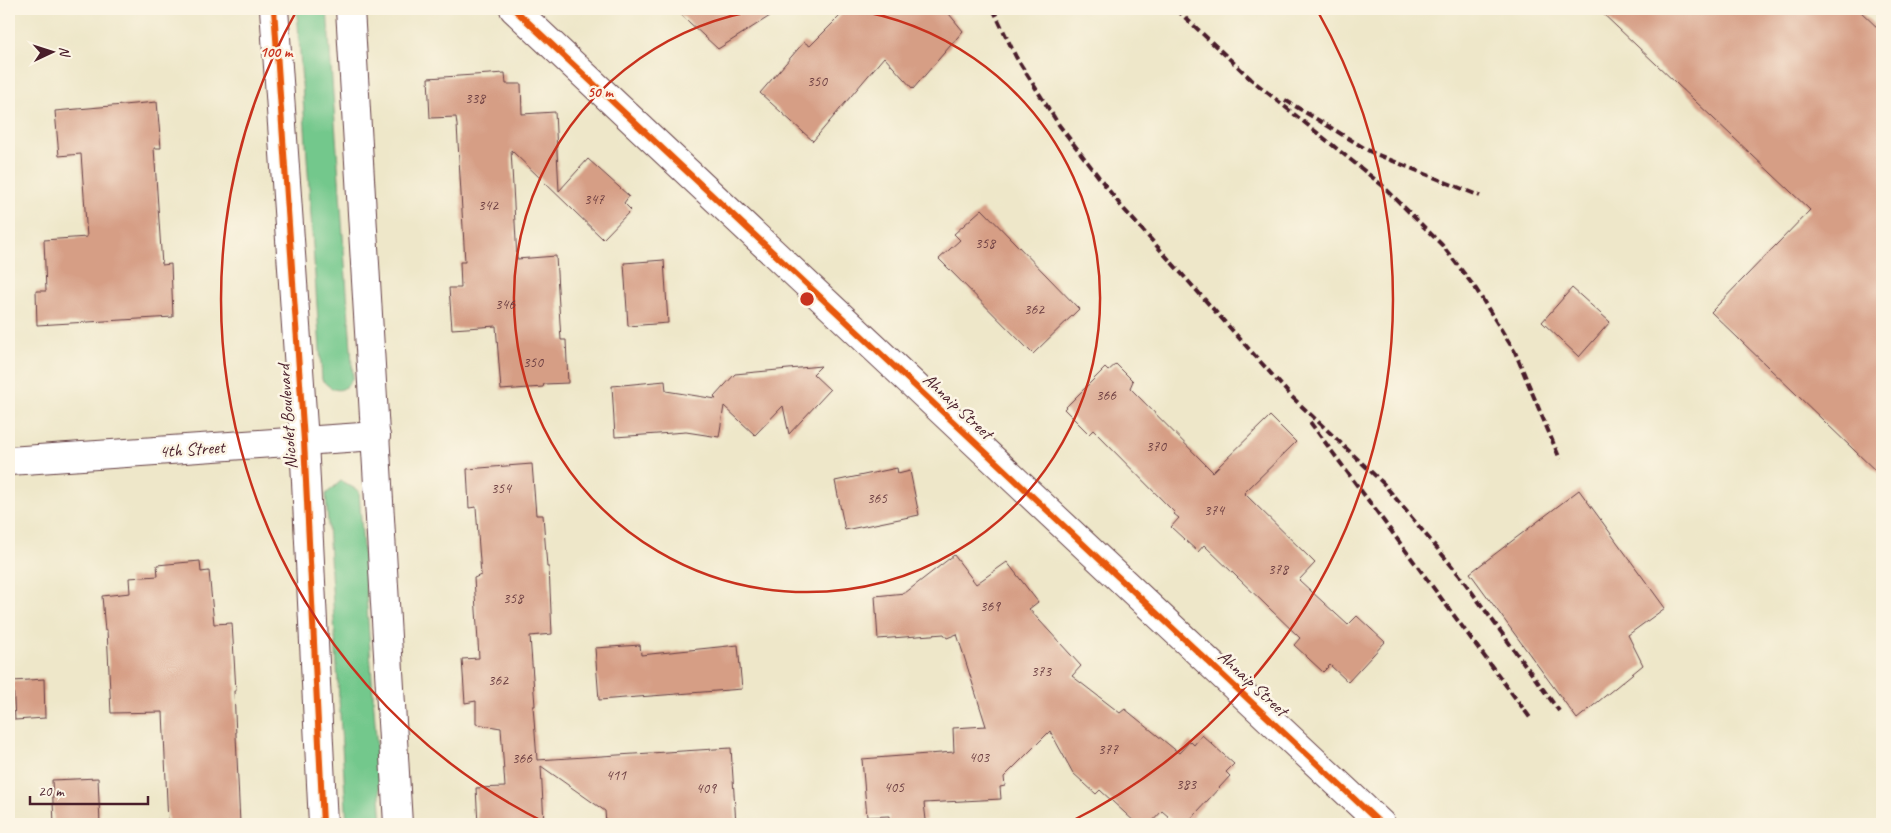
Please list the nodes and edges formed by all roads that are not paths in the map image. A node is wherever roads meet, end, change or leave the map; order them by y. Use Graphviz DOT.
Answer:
graph roads {
  1 [pos="274,9"];
  2 [pos="350,9"];
  3 [pos="514,9"];
  4 [pos="376,436"];
  5 [pos="304,441"];
  6 [pos="9,461"];
  7 [pos="323,824"];
  8 [pos="398,824"];
  9 [pos="1381,824"];
  1 -- 5 [label="street, Nicolet Boulevard"];
  2 -- 4 [label="street"];
  3 -- 9 [label="street, Ahnaip Street"];
  4 -- 5 [label="street, 4th Street"];
  4 -- 8 [label="street"];
  5 -- 6 [label="street, 4th Street"];
  5 -- 7 [label="street, Nicolet Boulevard"];
}
